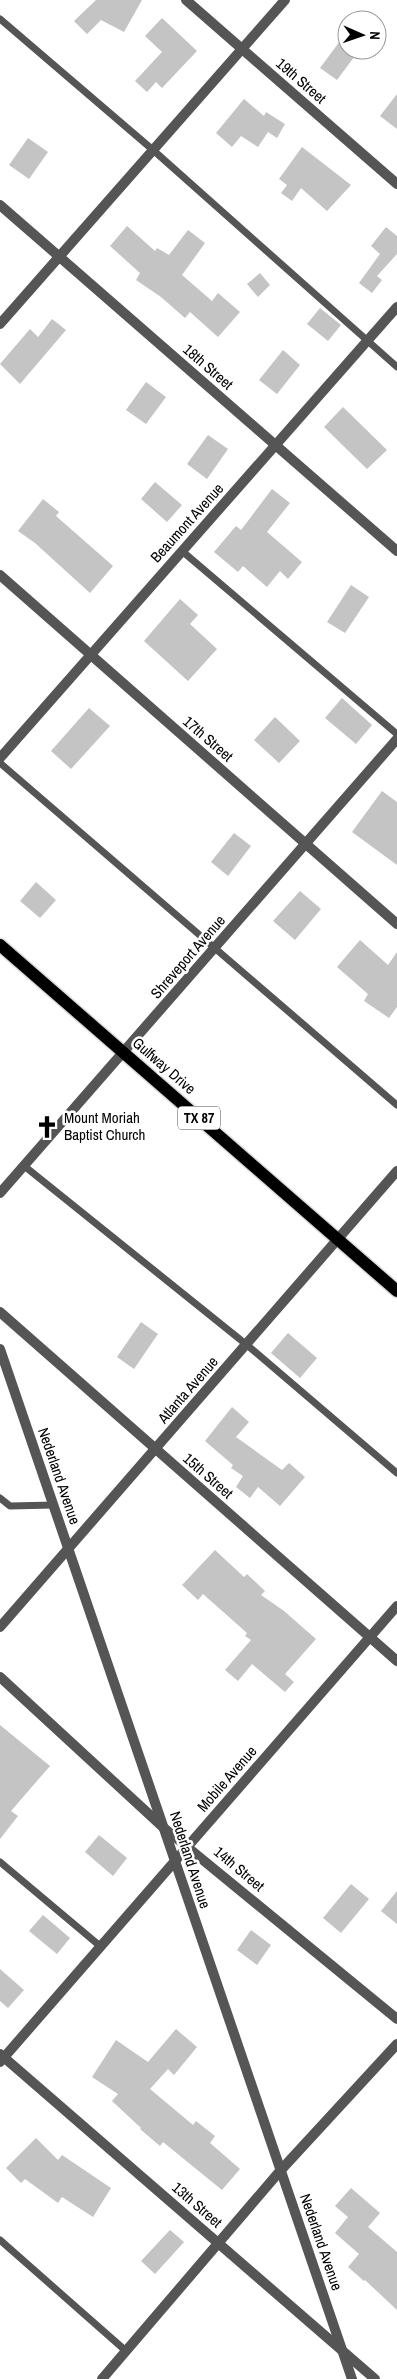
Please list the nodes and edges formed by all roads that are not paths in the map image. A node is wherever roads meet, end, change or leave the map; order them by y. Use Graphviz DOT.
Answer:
graph roads {
  1 [pos="186,0"];
  2 [pos="285,0"];
  3 [pos="0,19"];
  4 [pos="242,49"];
  5 [pos="153,150"];
  6 [pos="397,184"];
  7 [pos="0,206"];
  8 [pos="59,257"];
  9 [pos="397,307"];
  10 [pos="0,324"];
  11 [pos="368,341"];
  12 [pos="397,367"];
  13 [pos="275,445"];
  14 [pos="182,551"];
  15 [pos="397,551"];
  16 [pos="0,575"];
  17 [pos="90,655"];
  18 [pos="397,734"];
  19 [pos="397,739"];
  20 [pos="0,758"];
  21 [pos="0,763"];
  22 [pos="306,844"];
  23 [pos="397,924"];
  24 [pos="0,945"];
  25 [pos="216,948"];
  26 [pos="124,1052"];
  27 [pos="397,1105"];
  28 [pos="24,1165"];
  29 [pos="397,1171"];
  30 [pos="0,1193"];
  31 [pos="338,1239"];
  32 [pos="397,1291"];
  33 [pos="0,1312"];
  34 [pos="247,1344"];
  35 [pos="0,1349"];
  36 [pos="156,1450"];
  37 [pos="397,1473"];
  38 [pos="0,1498"];
  39 [pos="54,1505"];
  40 [pos="68,1548"];
  41 [pos="397,1606"];
  42 [pos="0,1627"];
  43 [pos="370,1637"];
  44 [pos="397,1661"];
  45 [pos="0,1677"];
  46 [pos="164,1828"];
  47 [pos="188,1846"];
  48 [pos="0,1862"];
  49 [pos="174,1863"];
  50 [pos="100,1946"];
  51 [pos="397,2020"];
  52 [pos="397,2044"];
  53 [pos="1,2058"];
  54 [pos="280,2171"];
  55 [pos="0,2240"];
  56 [pos="219,2244"];
  57 [pos="126,2351"];
  58 [pos="343,2351"];
  59 [pos="102,2379"];
  60 [pos="352,2379"];
  61 [pos="375,2379"];
  1 -- 4 [label="street, 19th Street"];
  2 -- 4 [label="street"];
  3 -- 5 [label="lane"];
  4 -- 5 [label="street"];
  4 -- 6 [label="street, 19th Street"];
  5 -- 8 [label="street"];
  5 -- 11 [label="lane"];
  7 -- 8 [label="street, 18th Street"];
  8 -- 10 [label="street"];
  8 -- 13 [label="street, 18th Street"];
  9 -- 11 [label="street, Beaumont Avenue"];
  11 -- 12 [label="lane"];
  11 -- 13 [label="street, Beaumont Avenue"];
  13 -- 14 [label="street, Beaumont Avenue"];
  13 -- 15 [label="street, 18th Street"];
  14 -- 17 [label="street, Beaumont Avenue"];
  14 -- 18 [label="lane"];
  16 -- 17 [label="street, 17th Street"];
  17 -- 20 [label="street, Beaumont Avenue"];
  17 -- 22 [label="street, 17th Street"];
  19 -- 22 [label="street, Shreveport Avenue"];
  21 -- 25 [label="lane"];
  22 -- 23 [label="street, 17th Street"];
  22 -- 25 [label="street, Shreveport Avenue"];
  24 -- 26 [label="main road, Gulfway Drive / TX 87"];
  25 -- 26 [label="street, Shreveport Avenue"];
  25 -- 27 [label="lane"];
  26 -- 28 [label="street, Shreveport Avenue"];
  26 -- 31 [label="main road, Gulfway Drive / TX 87"];
  28 -- 30 [label="street, Shreveport Avenue"];
  28 -- 34 [label="lane"];
  29 -- 31 [label="street, Atlanta Avenue"];
  31 -- 32 [label="main road, Gulfway Drive / TX 87"];
  31 -- 34 [label="street, Atlanta Avenue"];
  33 -- 36 [label="street, 15th Street"];
  34 -- 36 [label="street, Atlanta Avenue"];
  34 -- 37 [label="lane"];
  35 -- 39 [label="street, Nederland Avenue"];
  36 -- 40 [label="street, Atlanta Avenue"];
  36 -- 43 [label="street, 15th Street"];
  38 -- 39 [label="lane"];
  39 -- 40 [label="street, Nederland Avenue"];
  40 -- 42 [label="street, Atlanta Avenue"];
  40 -- 46 [label="street, Nederland Avenue"];
  41 -- 43 [label="street, Mobile Avenue"];
  43 -- 44 [label="street, 15th Street"];
  43 -- 47 [label="street, Mobile Avenue"];
  45 -- 46 [label="street, 14th Street"];
  46 -- 47 [label="street, 14th Street"];
  46 -- 49 [label="street, Nederland Avenue"];
  47 -- 49 [label="street, Mobile Avenue"];
  47 -- 51 [label="street, 14th Street"];
  48 -- 50 [label="lane"];
  49 -- 50 [label="street, Mobile Avenue"];
  49 -- 54 [label="street, Nederland Avenue"];
  50 -- 53 [label="street, Mobile Avenue"];
  52 -- 54 [label="street"];
  53 -- 56 [label="street, 13th Street"];
  54 -- 56 [label="street"];
  54 -- 58 [label="street, Nederland Avenue"];
  55 -- 57 [label="lane"];
  56 -- 57 [label="street"];
  56 -- 58 [label="street, 13th Street"];
  57 -- 59 [label="street"];
  58 -- 60 [label="street, Nederland Avenue"];
  58 -- 61 [label="street, 13th Street"];
}
